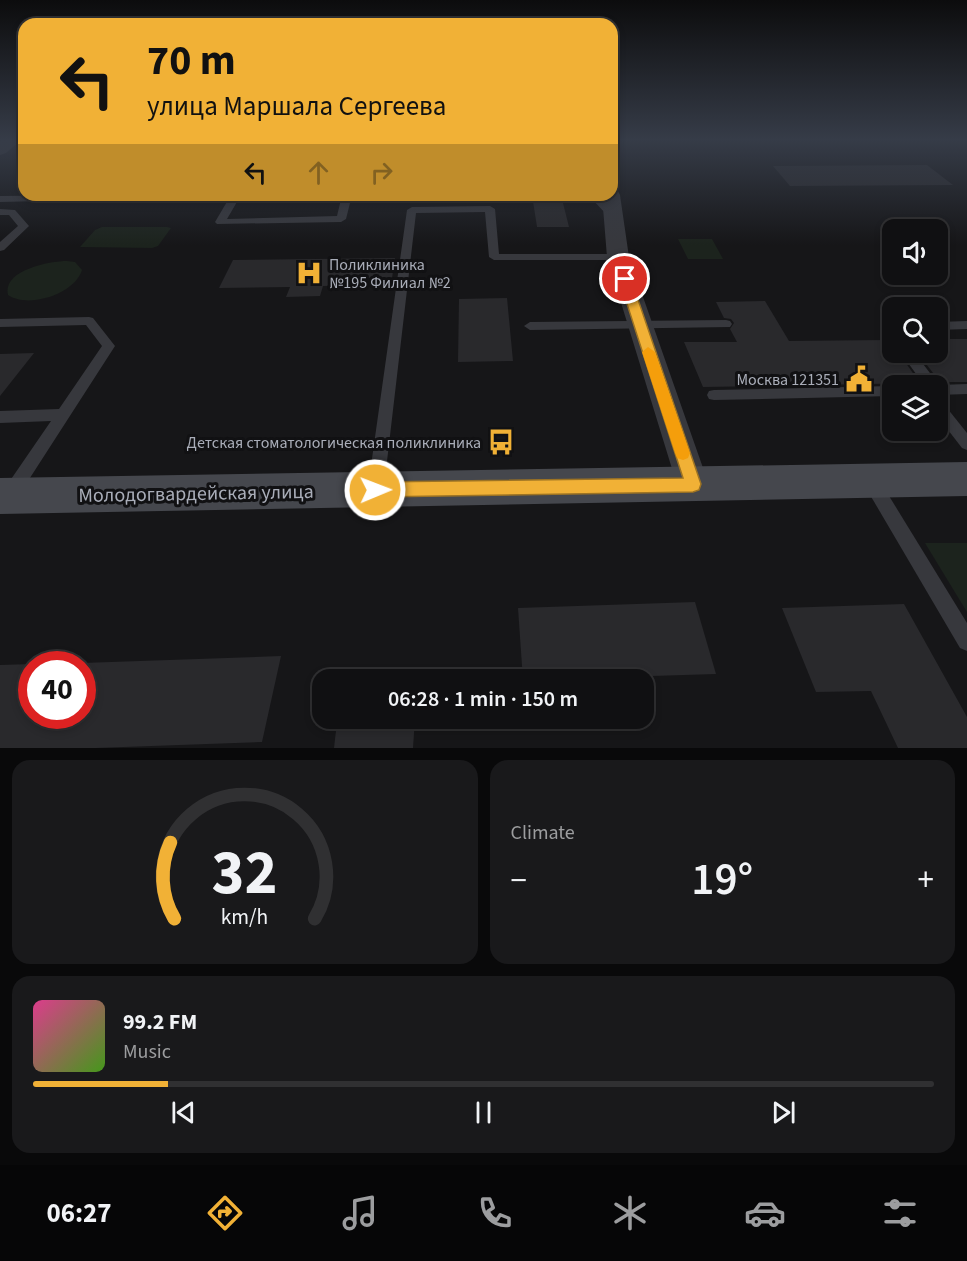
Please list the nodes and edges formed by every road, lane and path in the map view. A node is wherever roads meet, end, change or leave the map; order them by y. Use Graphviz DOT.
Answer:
graph roads {
  1 [pos="18,197"];
  2 [pos="0,199"];
  3 [pos="232,201"];
  4 [pos="346,201"];
  5 [pos="489,201"];
  6 [pos="612,205"];
  7 [pos="490,209"];
  8 [pos="0,212"];
  9 [pos="0,248"];
  10 [pos="618,257"];
  11 [pos="0,323"];
  12 [pos="726,324"];
  13 [pos="639,325"];
  14 [pos="967,325"];
  15 [pos="530,326"];
  16 [pos="948,326"];
  17 [pos="915,363"];
  18 [pos="924,375"];
  19 [pos="967,389"];
  20 [pos="948,390"];
  21 [pos="882,391"];
  22 [pos="714,395"];
  23 [pos="63,415"];
  24 [pos="0,417"];
  25 [pos="948,420"];
  26 [pos="967,444"];
  27 [pos="967,479"];
  28 [pos="871,481"];
  29 [pos="693,484"];
  30 [pos="375,490"];
  31 [pos="4,496"];
  32 [pos="967,641"];
  1 -- 2 [label="lane"];
  3 -- 4 [label="lane"];
  5 -- 7 [label="lane"];
  6 -- 10 [label="street"];
  7 -- 10 [label="lane"];
  7 -- 30 [label="lane"];
  8 -- 9 [label="lane"];
  10 -- 13 [label="street"];
  11 -- 23 [label="lane"];
  12 -- 13 [label="lane"];
  13 -- 15 [label="lane"];
  13 -- 29 [label="street"];
  14 -- 16 [label="lane"];
  17 -- 18 [label="lane"];
  19 -- 20 [label="lane"];
  21 -- 22 [label="lane"];
  23 -- 24 [label="lane"];
  23 -- 31 [label="lane"];
  25 -- 26 [label="lane"];
  27 -- 28 [label="street, Молодогвардейская улица"];
  28 -- 29 [label="street, Молодогвардейская улица"];
  28 -- 32 [label="lane"];
  29 -- 30 [label="street, Молодогвардейская улица"];
  30 -- 31 [label="street, Молодогвардейская улица"];
}
